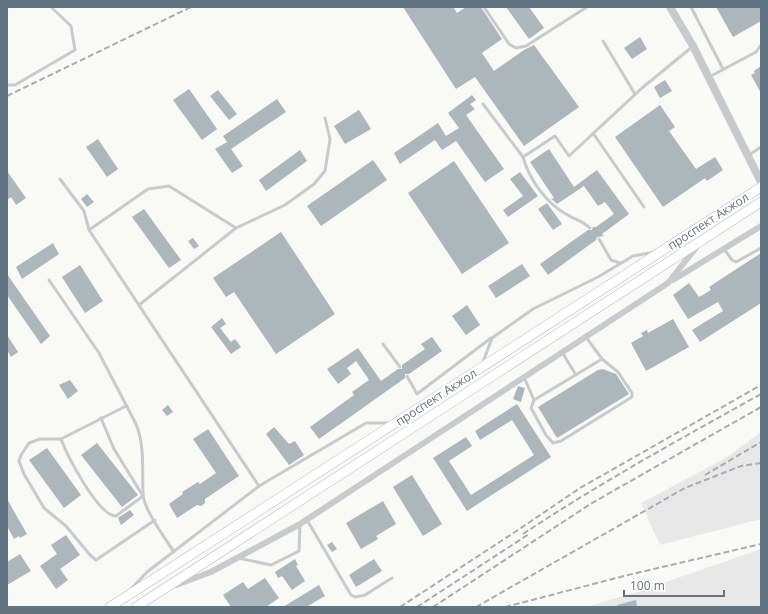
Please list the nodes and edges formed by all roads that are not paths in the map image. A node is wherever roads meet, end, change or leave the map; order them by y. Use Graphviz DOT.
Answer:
graph roads {
  1 [pos="51,7"];
  2 [pos="484,7"];
  3 [pos="587,7"];
  4 [pos="670,7"];
  5 [pos="691,7"];
  6 [pos="603,41"];
  7 [pos="761,45"];
  8 [pos="693,46"];
  9 [pos="723,69"];
  10 [pos="709,77"];
  11 [pos="7,85"];
  12 [pos="635,94"];
  13 [pos="483,104"];
  14 [pos="325,118"];
  15 [pos="593,133"];
  16 [pos="761,147"];
  17 [pos="748,155"];
  18 [pos="522,158"];
  19 [pos="60,180"];
  20 [pos="761,182"];
  21 [pos="761,187"];
  22 [pos="761,203"];
  23 [pos="644,206"];
  24 [pos="761,226"];
  25 [pos="236,228"];
  26 [pos="590,228"];
  27 [pos="89,230"];
  28 [pos="704,238"];
  29 [pos="599,239"];
  30 [pos="761,248"];
  31 [pos="724,249"];
  32 [pos="663,250"];
  33 [pos="620,263"];
  34 [pos="49,280"];
  35 [pos="668,283"];
  36 [pos="139,305"];
  37 [pos="586,336"];
  38 [pos="492,338"];
  39 [pos="383,344"];
  40 [pos="562,352"];
  41 [pos="602,359"];
  42 [pos="400,367"];
  43 [pos="482,368"];
  44 [pos="576,374"];
  45 [pos="406,376"];
  46 [pos="524,377"];
  47 [pos="534,400"];
  48 [pos="424,405"];
  49 [pos="126,406"];
  50 [pos="432,416"];
  51 [pos="101,418"];
  52 [pos="396,423"];
  53 [pos="61,439"];
  54 [pos="259,486"];
  55 [pos="143,496"];
  56 [pos="154,520"];
  57 [pos="307,520"];
  58 [pos="300,524"];
  59 [pos="174,552"];
  60 [pos="236,558"];
  61 [pos="392,578"];
  62 [pos="163,590"];
  63 [pos="119,602"];
  64 [pos="110,607"];
  65 [pos="136,607"];
  1 -- 11 [label="lane"];
  2 -- 3 [label="lane"];
  4 -- 8 [label="street"];
  5 -- 9 [label="lane"];
  6 -- 12 [label="lane"];
  7 -- 9 [label="lane"];
  8 -- 10 [label="street"];
  8 -- 12 [label="lane"];
  9 -- 10 [label="lane"];
  10 -- 17 [label="street"];
  12 -- 15 [label="lane"];
  13 -- 18 [label="lane"];
  14 -- 25 [label="lane"];
  15 -- 18 [label="lane"];
  15 -- 23 [label="lane"];
  16 -- 17 [label="lane"];
  17 -- 20 [label="street"];
  18 -- 26 [label="lane"];
  19 -- 27 [label="lane"];
  21 -- 32 [label="main road, проспект Акжол"];
  22 -- 28 [label="main road, проспект Акжол"];
  24 -- 31 [label="street"];
  25 -- 27 [label="lane"];
  25 -- 36 [label="lane"];
  27 -- 36 [label="lane"];
  28 -- 35 [label="street"];
  28 -- 50 [label="main road, проспект Акжол"];
  29 -- 33 [label="lane"];
  30 -- 31 [label="lane"];
  31 -- 35 [label="street"];
  32 -- 33 [label="lane"];
  32 -- 43 [label="main road, проспект Акжол"];
  33 -- 38 [label="lane"];
  34 -- 49 [label="lane"];
  35 -- 37 [label="street"];
  36 -- 54 [label="lane"];
  37 -- 40 [label="street"];
  37 -- 41 [label="lane"];
  38 -- 43 [label="lane"];
  38 -- 45 [label="lane"];
  39 -- 42 [label="lane"];
  40 -- 44 [label="lane"];
  40 -- 46 [label="street"];
  41 -- 44 [label="lane"];
  41 -- 47 [label="lane"];
  43 -- 48 [label="main road, проспект Акжол"];
  44 -- 47 [label="lane"];
  46 -- 47 [label="lane"];
  46 -- 57 [label="street"];
  48 -- 50 [label="main road"];
  48 -- 52 [label="main road, проспект Акжол"];
  49 -- 51 [label="lane"];
  49 -- 55 [label="lane"];
  50 -- 62 [label="main road, проспект Акжол"];
  51 -- 53 [label="lane"];
  51 -- 55 [label="lane"];
  52 -- 54 [label="lane"];
  52 -- 63 [label="main road, проспект Акжол"];
  53 -- 55 [label="lane"];
  53 -- 56 [label="lane"];
  54 -- 59 [label="lane"];
  55 -- 56 [label="lane"];
  56 -- 59 [label="lane"];
  57 -- 58 [label="street"];
  57 -- 61 [label="lane"];
  58 -- 60 [label="street"];
  58 -- 60 [label="lane"];
  59 -- 63 [label="lane"];
  60 -- 62 [label="street"];
  62 -- 65 [label="main road, проспект Акжол"];
  63 -- 64 [label="main road, проспект Акжол"];
}
